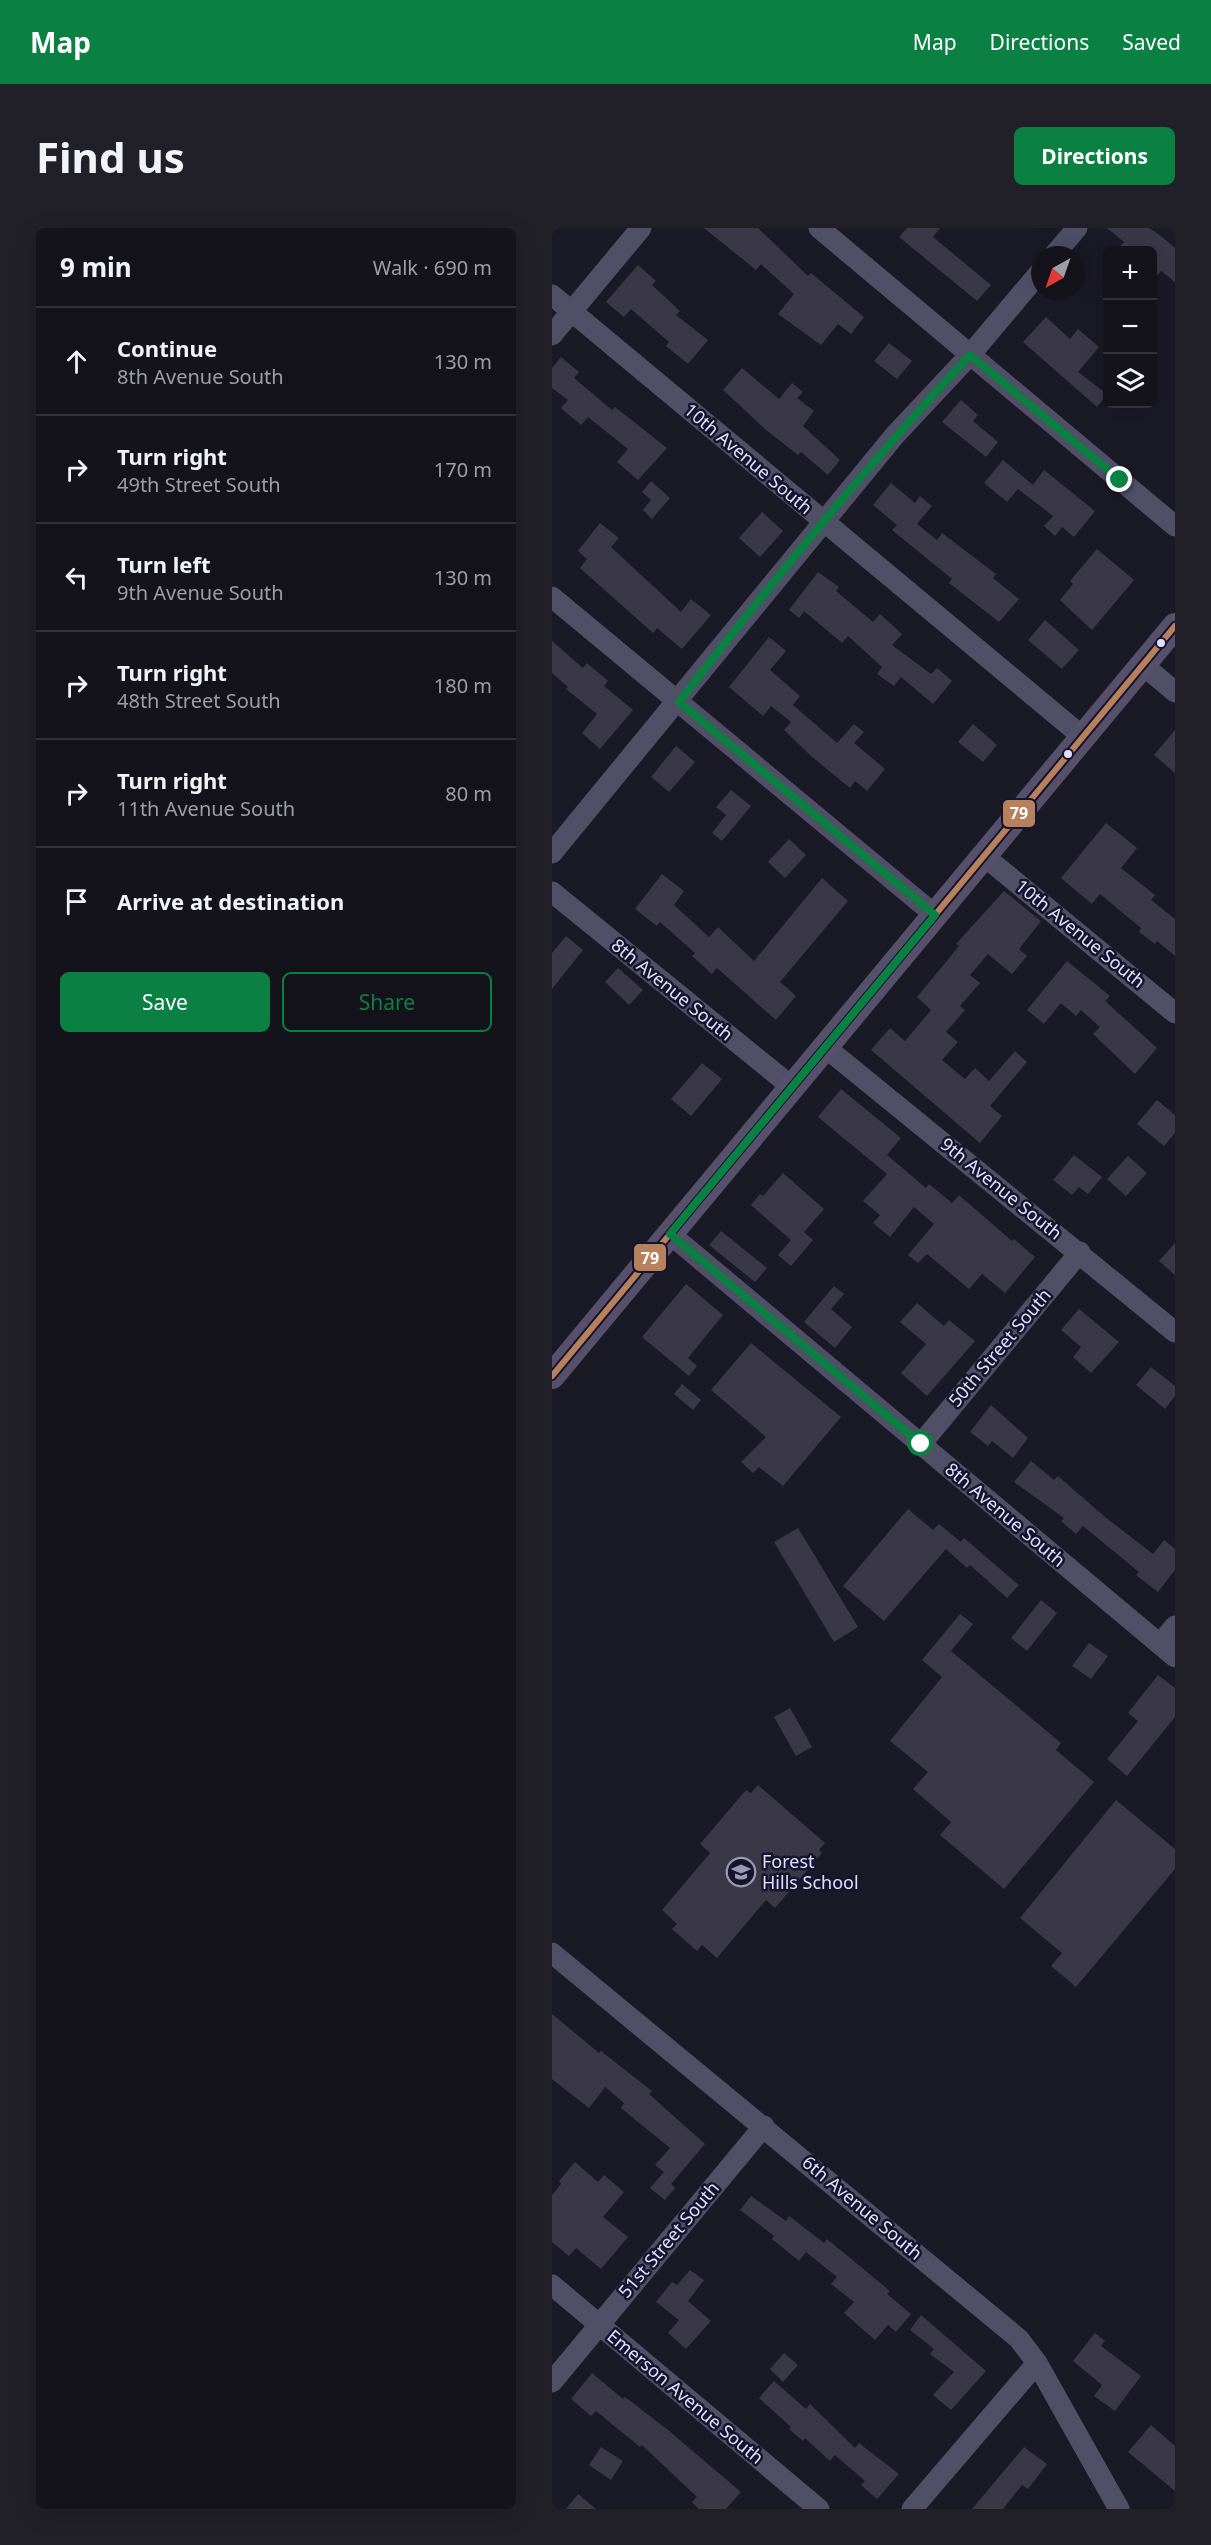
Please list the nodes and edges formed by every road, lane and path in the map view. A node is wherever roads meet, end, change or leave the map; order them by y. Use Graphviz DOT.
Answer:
graph roads {
  1 [pos="641,228"];
  2 [pos="819,228"];
  3 [pos="1077,228"];
  4 [pos="1062,246"];
  5 [pos="1031,283"];
  6 [pos="552,295"];
  7 [pos="572,312"];
  8 [pos="552,335"];
  9 [pos="970,355"];
  10 [pos="824,522"];
  11 [pos="1175,526"];
  12 [pos="552,597"];
  13 [pos="1175,626"];
  14 [pos="1143,664"];
  15 [pos="1175,692"];
  16 [pos="679,702"];
  17 [pos="1083,737"];
  18 [pos="552,853"];
  19 [pos="984,855"];
  20 [pos="552,892"];
  21 [pos="935,915"];
  22 [pos="1175,1013"];
  23 [pos="825,1047"];
  24 [pos="792,1087"];
  25 [pos="670,1234"];
  26 [pos="1080,1252"];
  27 [pos="1175,1332"];
  28 [pos="552,1376"];
  29 [pos="921,1444"];
  30 [pos="1175,1626"];
  31 [pos="1167,1650"];
  32 [pos="552,1953"];
  33 [pos="764,2126"];
  34 [pos="552,2285"];
  35 [pos="599,2325"];
  36 [pos="1037,2363"];
  37 [pos="552,2382"];
  38 [pos="819,2509"];
  39 [pos="912,2509"];
  40 [pos="1119,2509"];
  1 -- 7 [label="street"];
  2 -- 9 [label="street"];
  3 -- 4 [label="street"];
  5 -- 9 [label="street"];
  6 -- 7 [label="street, 10th Avenue South"];
  7 -- 8 [label="street"];
  7 -- 10 [label="street, 10th Avenue South"];
  9 -- 10 [label="street"];
  9 -- 11 [label="street"];
  10 -- 16 [label="street"];
  10 -- 17 [label="street, 10th Avenue South"];
  12 -- 16 [label="street"];
  13 -- 14 [label="main road"];
  14 -- 15 [label="street"];
  14 -- 17 [label="main road"];
  16 -- 18 [label="street"];
  16 -- 21 [label="street"];
  17 -- 19 [label="main road"];
  19 -- 21 [label="main road"];
  19 -- 22 [label="street, 10th Avenue South"];
  20 -- 24 [label="street, 8th Avenue South"];
  21 -- 23 [label="main road"];
  23 -- 24 [label="main road"];
  23 -- 26 [label="street, 9th Avenue South"];
  24 -- 25 [label="main road"];
  25 -- 28 [label="main road"];
  25 -- 29 [label="street, 8th Avenue South"];
  26 -- 27 [label="street, 9th Avenue South"];
  26 -- 29 [label="street, 50th Street South"];
  29 -- 31 [label="street, 8th Avenue South"];
  30 -- 31 [label="street"];
  32 -- 33 [label="street, 6th Avenue South"];
  33 -- 35 [label="street, 51st Street South"];
  33 -- 36 [label="street, 6th Avenue South"];
  34 -- 35 [label="street, Emerson Avenue South"];
  35 -- 37 [label="street, 51st Street South"];
  35 -- 38 [label="street, Emerson Avenue South"];
  36 -- 39 [label="street"];
  36 -- 40 [label="street, 6th Avenue South"];
}
